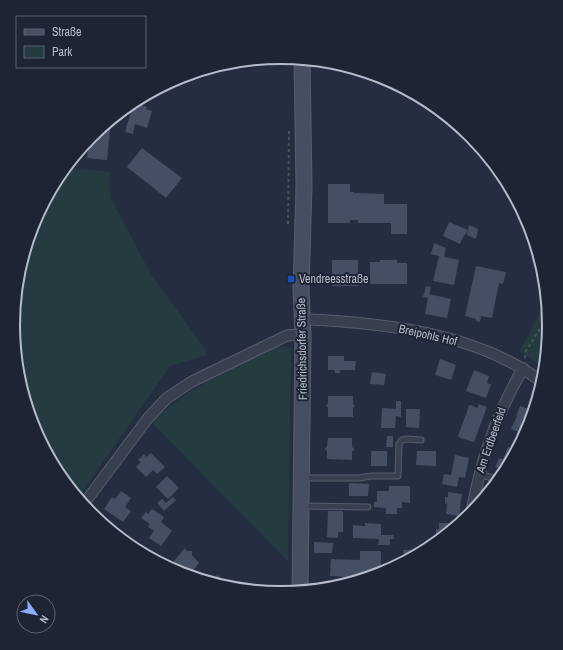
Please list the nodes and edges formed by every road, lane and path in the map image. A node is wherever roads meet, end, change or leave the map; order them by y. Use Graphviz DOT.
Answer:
graph roads {
  1 [pos="302,64"];
  2 [pos="289,122"];
  3 [pos="288,231"];
  4 [pos="302,319"];
  5 [pos="543,324"];
  6 [pos="303,335"];
  7 [pos="523,368"];
  8 [pos="537,379"];
  9 [pos="421,440"];
  10 [pos="478,474"];
  11 [pos="301,478"];
  12 [pos="493,478"];
  13 [pos="87,499"];
  14 [pos="473,502"];
  15 [pos="301,506"];
  16 [pos="368,507"];
  17 [pos="300,586"];
  1 -- 4 [label="main road, Friedrichsdorfer Straße"];
  2 -- 3 [label="path"];
  4 -- 6 [label="main road, Friedrichsdorfer Straße"];
  4 -- 7 [label="street, Breipohls Hof"];
  5 -- 7 [label="path"];
  6 -- 11 [label="main road, Friedrichsdorfer Straße"];
  6 -- 13 [label="street"];
  7 -- 8 [label="street, Breipohls Hof"];
  7 -- 10 [label="street, Am Erdbeerfeld"];
  9 -- 11 [label="lane"];
  10 -- 12 [label="lane"];
  10 -- 14 [label="street, Am Erdbeerfeld"];
  11 -- 15 [label="main road, Friedrichsdorfer Straße"];
  15 -- 16 [label="lane"];
  15 -- 17 [label="main road, Friedrichsdorfer Straße"];
}
